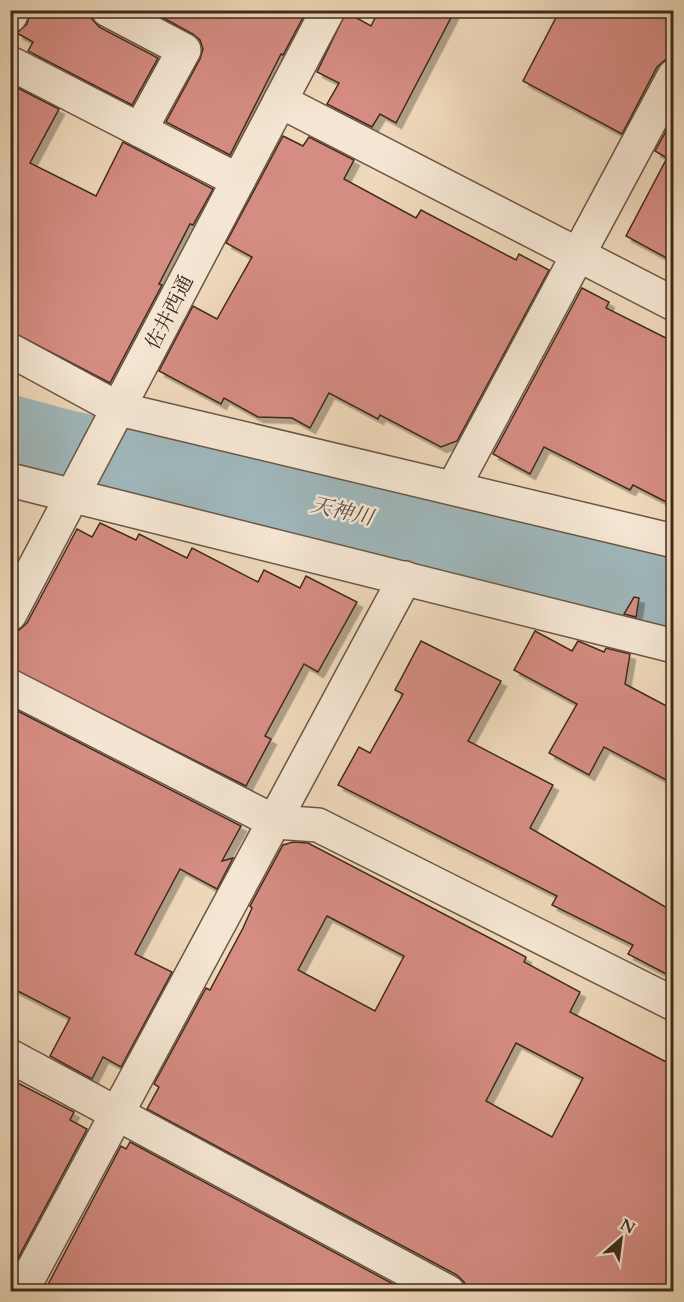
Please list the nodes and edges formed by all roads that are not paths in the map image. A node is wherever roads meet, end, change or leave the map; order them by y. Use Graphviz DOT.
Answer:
graph roads {
  1 [pos="13,10"];
  2 [pos="108,10"];
  3 [pos="328,10"];
  4 [pos="10,16"];
  5 [pos="10,63"];
  6 [pos="674,76"];
  7 [pos="280,101"];
  8 [pos="140,130"];
  9 [pos="237,180"];
  10 [pos="578,255"];
  11 [pos="674,304"];
  12 [pos="10,350"];
  13 [pos="118,409"];
  14 [pos="10,480"];
  15 [pos="79,486"];
  16 [pos="453,488"];
  17 [pos="674,541"];
  18 [pos="405,578"];
  19 [pos="10,614"];
  20 [pos="674,645"];
  21 [pos="10,686"];
  22 [pos="276,822"];
  23 [pos="674,1004"];
  24 [pos="10,1056"];
  25 [pos="117,1112"];
  26 [pos="21,1292"];
  27 [pos="448,1292"];
  1 -- 4 [label="street"];
  2 -- 8 [label="street"];
  3 -- 7 [label="street, 佐井西通"];
  5 -- 8 [label="street"];
  6 -- 10 [label="street"];
  7 -- 9 [label="street, 佐井西通"];
  7 -- 10 [label="street"];
  8 -- 9 [label="street"];
  9 -- 13 [label="street, 佐井西通"];
  10 -- 11 [label="street"];
  10 -- 16 [label="street"];
  12 -- 13 [label="street"];
  13 -- 15 [label="street, 佐井西通"];
  13 -- 16 [label="street"];
  14 -- 15 [label="street"];
  15 -- 18 [label="street"];
  15 -- 19 [label="street, 佐井西通"];
  16 -- 17 [label="street"];
  18 -- 20 [label="street"];
  18 -- 22 [label="street"];
  21 -- 22 [label="street"];
  22 -- 23 [label="street"];
  22 -- 25 [label="street"];
  24 -- 25 [label="street"];
  25 -- 26 [label="street"];
  25 -- 27 [label="street"];
}
